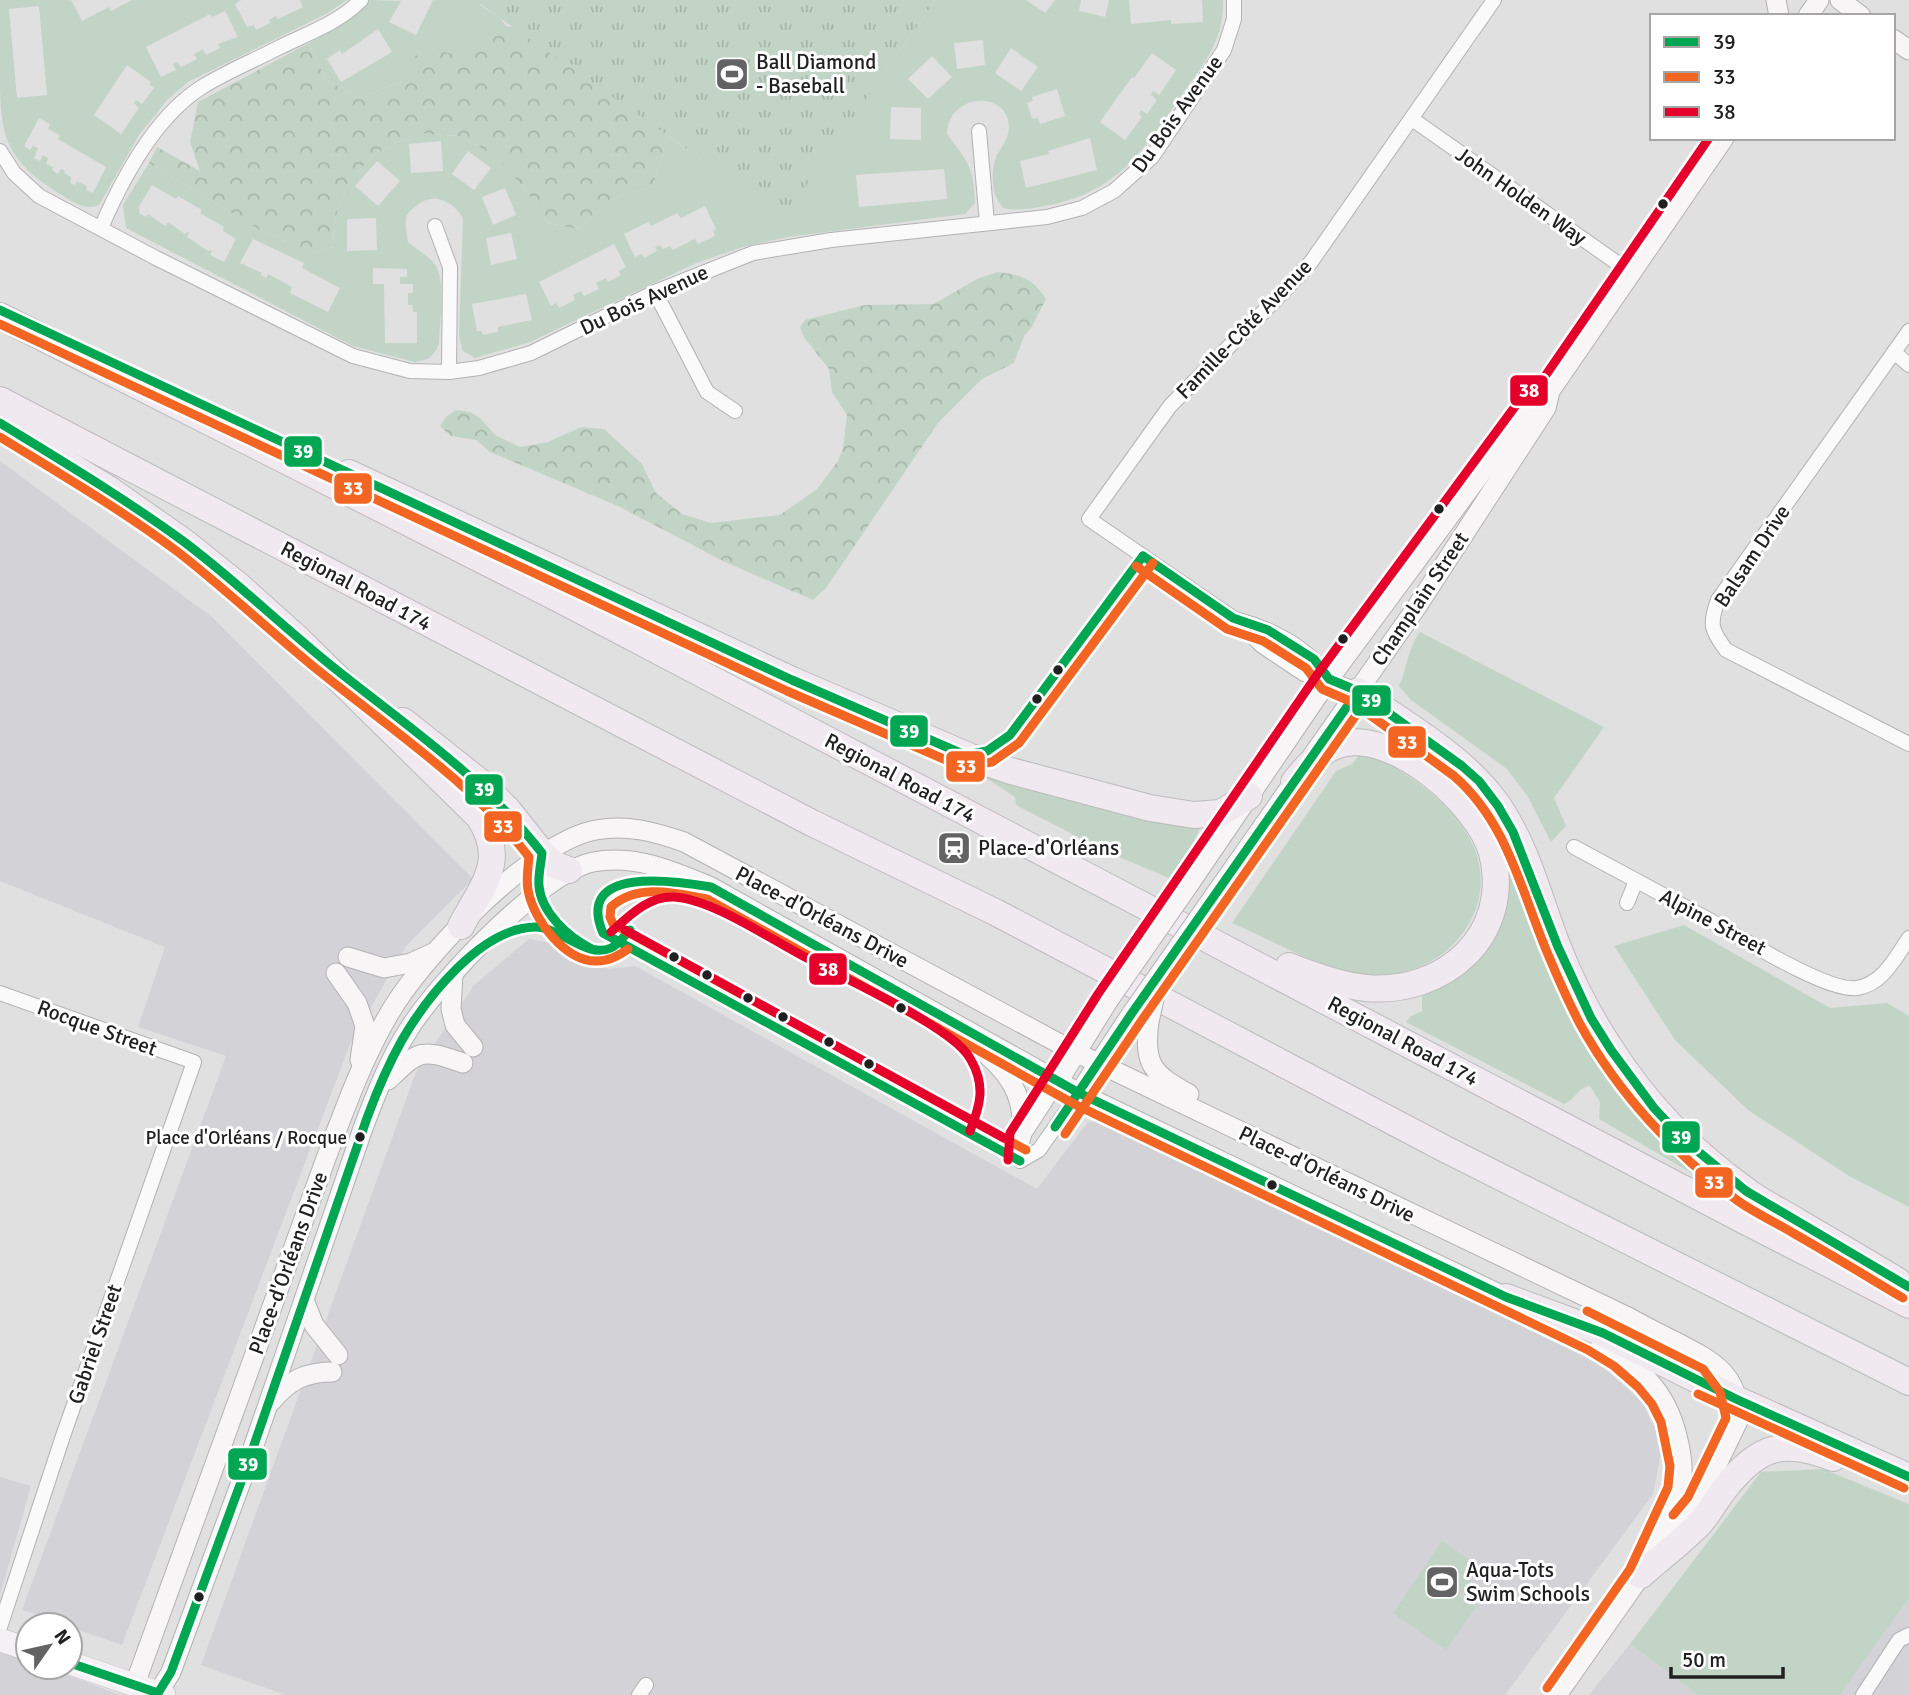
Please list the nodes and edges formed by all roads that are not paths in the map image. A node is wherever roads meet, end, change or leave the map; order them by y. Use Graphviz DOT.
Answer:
graph roads {
  1 [pos="361,0"];
  2 [pos="1234,0"];
  3 [pos="1494,0"];
  4 [pos="1840,0"];
  5 [pos="1858,14"];
  6 [pos="1412,119"];
  7 [pos="979,131"];
  8 [pos="1723,140"];
  9 [pos="0,151"];
  10 [pos="987,223"];
  11 [pos="435,226"];
  12 [pos="101,228"];
  13 [pos="1630,272"];
  14 [pos="655,292"];
  15 [pos="0,310"];
  16 [pos="0,316"];
  17 [pos="1909,331"];
  18 [pos="1894,352"];
  19 [pos="1909,365"];
  20 [pos="449,372"];
  21 [pos="1549,391"];
  22 [pos="0,400"];
  23 [pos="736,411"];
  24 [pos="0,423"];
  25 [pos="559,599"];
  26 [pos="297,638"];
  27 [pos="1329,679"];
  28 [pos="1358,691"];
  29 [pos="1909,744"];
  30 [pos="1294,782"];
  31 [pos="1249,796"];
  32 [pos="1574,847"];
  33 [pos="542,853"];
  34 [pos="569,870"];
  35 [pos="1636,881"];
  36 [pos="1627,903"];
  37 [pos="461,926"];
  38 [pos="1909,938"];
  39 [pos="434,953"];
  40 [pos="348,957"];
  41 [pos="336,973"];
  42 [pos="453,974"];
  43 [pos="0,993"];
  44 [pos="911,1000"];
  45 [pos="1140,1018"];
  46 [pos="1075,1052"];
  47 [pos="194,1062"];
  48 [pos="1098,1063"];
  49 [pos="357,1078"];
  50 [pos="1058,1082"];
  51 [pos="377,1090"];
  52 [pos="1079,1093"];
  53 [pos="1021,1138"];
  54 [pos="1304,1163"];
  55 [pos="1909,1287"];
  56 [pos="1507,1297"];
  57 [pos="304,1300"];
  58 [pos="1909,1305"];
  59 [pos="1909,1382"];
  60 [pos="1736,1399"];
  61 [pos="267,1407"];
  62 [pos="1909,1477"];
  63 [pos="1640,1575"];
  64 [pos="0,1628"];
  65 [pos="1909,1635"];
  66 [pos="84,1668"];
  67 [pos="135,1684"];
  68 [pos="161,1694"];
  69 [pos="1557,1695"];
  70 [pos="1863,1695"];
  1 -- 12 [label="street"];
  2 -- 10 [label="street, Du Bois Avenue"];
  3 -- 6 [label="street, Famille-Côté Avenue"];
  4 -- 5 [label="main road"];
  6 -- 13 [label="street, John Holden Way"];
  6 -- 27 [label="street, Famille-Côté Avenue"];
  7 -- 10 [label="street"];
  8 -- 13 [label="main road, Champlain Street"];
  9 -- 12 [label="street, Du Bois Avenue"];
  10 -- 14 [label="street, Du Bois Avenue"];
  11 -- 20 [label="street"];
  12 -- 20 [label="street, Du Bois Avenue"];
  13 -- 21 [label="main road, Champlain Street"];
  14 -- 20 [label="street, Du Bois Avenue"];
  14 -- 23 [label="street"];
  15 -- 31 [label="highway"];
  16 -- 25 [label="highway, Regional Road 174"];
  17 -- 18 [label="street, Balsam Drive"];
  18 -- 19 [label="street"];
  18 -- 29 [label="street, Balsam Drive"];
  21 -- 27 [label="main road, Champlain Street"];
  21 -- 28 [label="main road, Champlain Street"];
  22 -- 59 [label="highway, Regional Road 174"];
  24 -- 26 [label="highway"];
  25 -- 30 [label="highway"];
  25 -- 58 [label="highway, Regional Road 174"];
  26 -- 33 [label="highway"];
  26 -- 37 [label="highway"];
  27 -- 28 [label="street"];
  27 -- 31 [label="main road, Champlain Street"];
  28 -- 30 [label="main road, Champlain Street"];
  28 -- 55 [label="highway"];
  30 -- 45 [label="main road, Champlain Street, bridge"];
  31 -- 46 [label="main road, Champlain Street, bridge"];
  32 -- 35 [label="street, Alpine Street"];
  33 -- 34 [label="highway"];
  33 -- 37 [label="main road, Place-d'Orléans Drive"];
  33 -- 46 [label="main road, Place-d'Orléans Drive"];
  34 -- 42 [label="main road, Place-d'Orléans Drive"];
  34 -- 44 [label="main road, Place-d'Orléans Drive"];
  35 -- 36 [label="street, Alpine Street"];
  35 -- 38 [label="street, Alpine Street"];
  37 -- 39 [label="main road, Place-d'Orléans Drive"];
  39 -- 40 [label="main road"];
  39 -- 49 [label="main road, Place-d'Orléans Drive"];
  41 -- 49 [label="main road"];
  42 -- 51 [label="main road, Place-d'Orléans Drive"];
  42 -- 51 [label="main road"];
  43 -- 47 [label="street, Rocque Street"];
  44 -- 50 [label="main road, Place-d'Orléans Drive"];
  44 -- 53 [label="main road"];
  45 -- 48 [label="main road, Champlain Street"];
  45 -- 54 [label="main road"];
  46 -- 48 [label="main road, Place-d'Orléans Drive"];
  46 -- 50 [label="main road, Champlain Street"];
  47 -- 64 [label="street, Gabriel Street"];
  48 -- 52 [label="main road, Champlain Street"];
  48 -- 54 [label="main road, Place-d'Orléans Drive"];
  49 -- 67 [label="main road, Place-d'Orléans Drive"];
  50 -- 52 [label="main road, Place-d'Orléans Drive"];
  50 -- 53 [label="street, Champlain Street"];
  51 -- 57 [label="main road, Place-d'Orléans Drive"];
  52 -- 53 [label="street, Champlain Street"];
  52 -- 56 [label="main road, Place-d'Orléans Drive"];
  54 -- 60 [label="main road, Place-d'Orléans Drive"];
  56 -- 60 [label="highway"];
  56 -- 63 [label="main road, Place-d'Orléans Drive"];
  57 -- 61 [label="main road, Place-d'Orléans Drive"];
  57 -- 61 [label="main road"];
  60 -- 62 [label="highway"];
  60 -- 63 [label="main road, Place-d'Orléans Drive"];
  61 -- 68 [label="main road, Place-d'Orléans Drive"];
  62 -- 63 [label="highway"];
  63 -- 69 [label="main road, Place-d'Orléans Drive"];
  65 -- 70 [label="street"];
  66 -- 67 [label="main road"];
  67 -- 68 [label="main road"];
}
